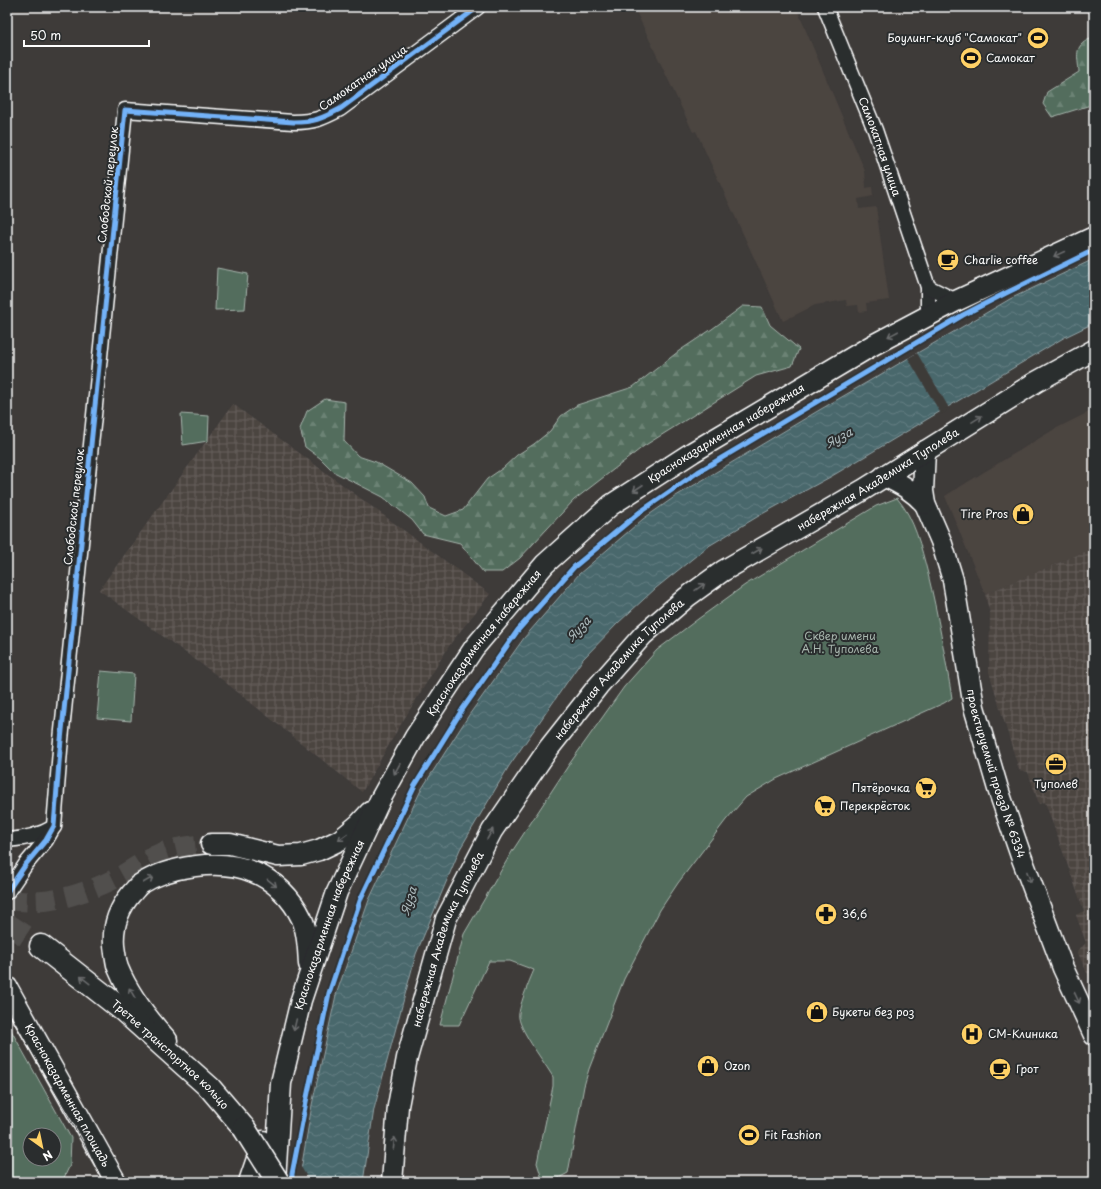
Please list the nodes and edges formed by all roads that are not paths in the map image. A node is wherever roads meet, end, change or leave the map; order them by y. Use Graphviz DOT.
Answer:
graph roads {
  1 [pos="478,7"];
  2 [pos="825,7"];
  3 [pos="125,110"];
  4 [pos="1094,237"];
  5 [pos="928,287"];
  6 [pos="956,301"];
  7 [pos="928,316"];
  8 [pos="1094,350"];
  9 [pos="925,451"];
  10 [pos="884,476"];
  11 [pos="925,504"];
  12 [pos="380,800"];
  13 [pos="54,826"];
  14 [pos="7,840"];
  15 [pos="211,844"];
  16 [pos="7,892"];
  17 [pos="41,946"];
  18 [pos="309,974"];
  19 [pos="7,987"];
  20 [pos="1094,1035"];
  21 [pos="281,1083"];
  22 [pos="210,1088"];
  23 [pos="116,1182"];
  24 [pos="249,1182"];
  25 [pos="275,1182"];
  26 [pos="278,1182"];
  27 [pos="392,1182"];
  1 -- 3 [label="street, Самокатная улица"];
  2 -- 5 [label="street, Самокатная улица"];
  3 -- 13 [label="street, Слободской переулок"];
  4 -- 6 [label="main road, Красноказарменная набережная, one-way"];
  5 -- 6 [label="street"];
  5 -- 7 [label="street, Самокатная улица"];
  6 -- 7 [label="main road, Красноказарменная набережная"];
  7 -- 12 [label="main road, Красноказарменная набережная, one-way"];
  9 -- 8 [label="main road, набережная Академика Туполева, one-way"];
  9 -- 10 [label="main road, набережная Академика Туполева"];
  9 -- 11 [label="main road, проектируемый проезд № 6334"];
  10 -- 11 [label="main road, проектируемый проезд № 6334"];
  27 -- 10 [label="main road, набережная Академика Туполева, one-way"];
  11 -- 20 [label="main road, проектируемый проезд № 6334, one-way"];
  12 -- 15 [label="main road, one-way"];
  12 -- 18 [label="main road, Красноказарменная набережная"];
  13 -- 14 [label="street"];
  13 -- 16 [label="street, Слободской переулок"];
  22 -- 17 [label="main road, Третье транспортное кольцо, one-way"];
  18 -- 21 [label="main road, Красноказарменная набережная, one-way"];
  22 -- 18 [label="main road, one-way"];
  19 -- 23 [label="main road, Красноказарменная площадь"];
  21 -- 24 [label="main road"];
  21 -- 25 [label="main road, Красноказарменная набережная"];
  22 -- 26 [label="main road, Третье транспортное кольцо, bridge"];
}
